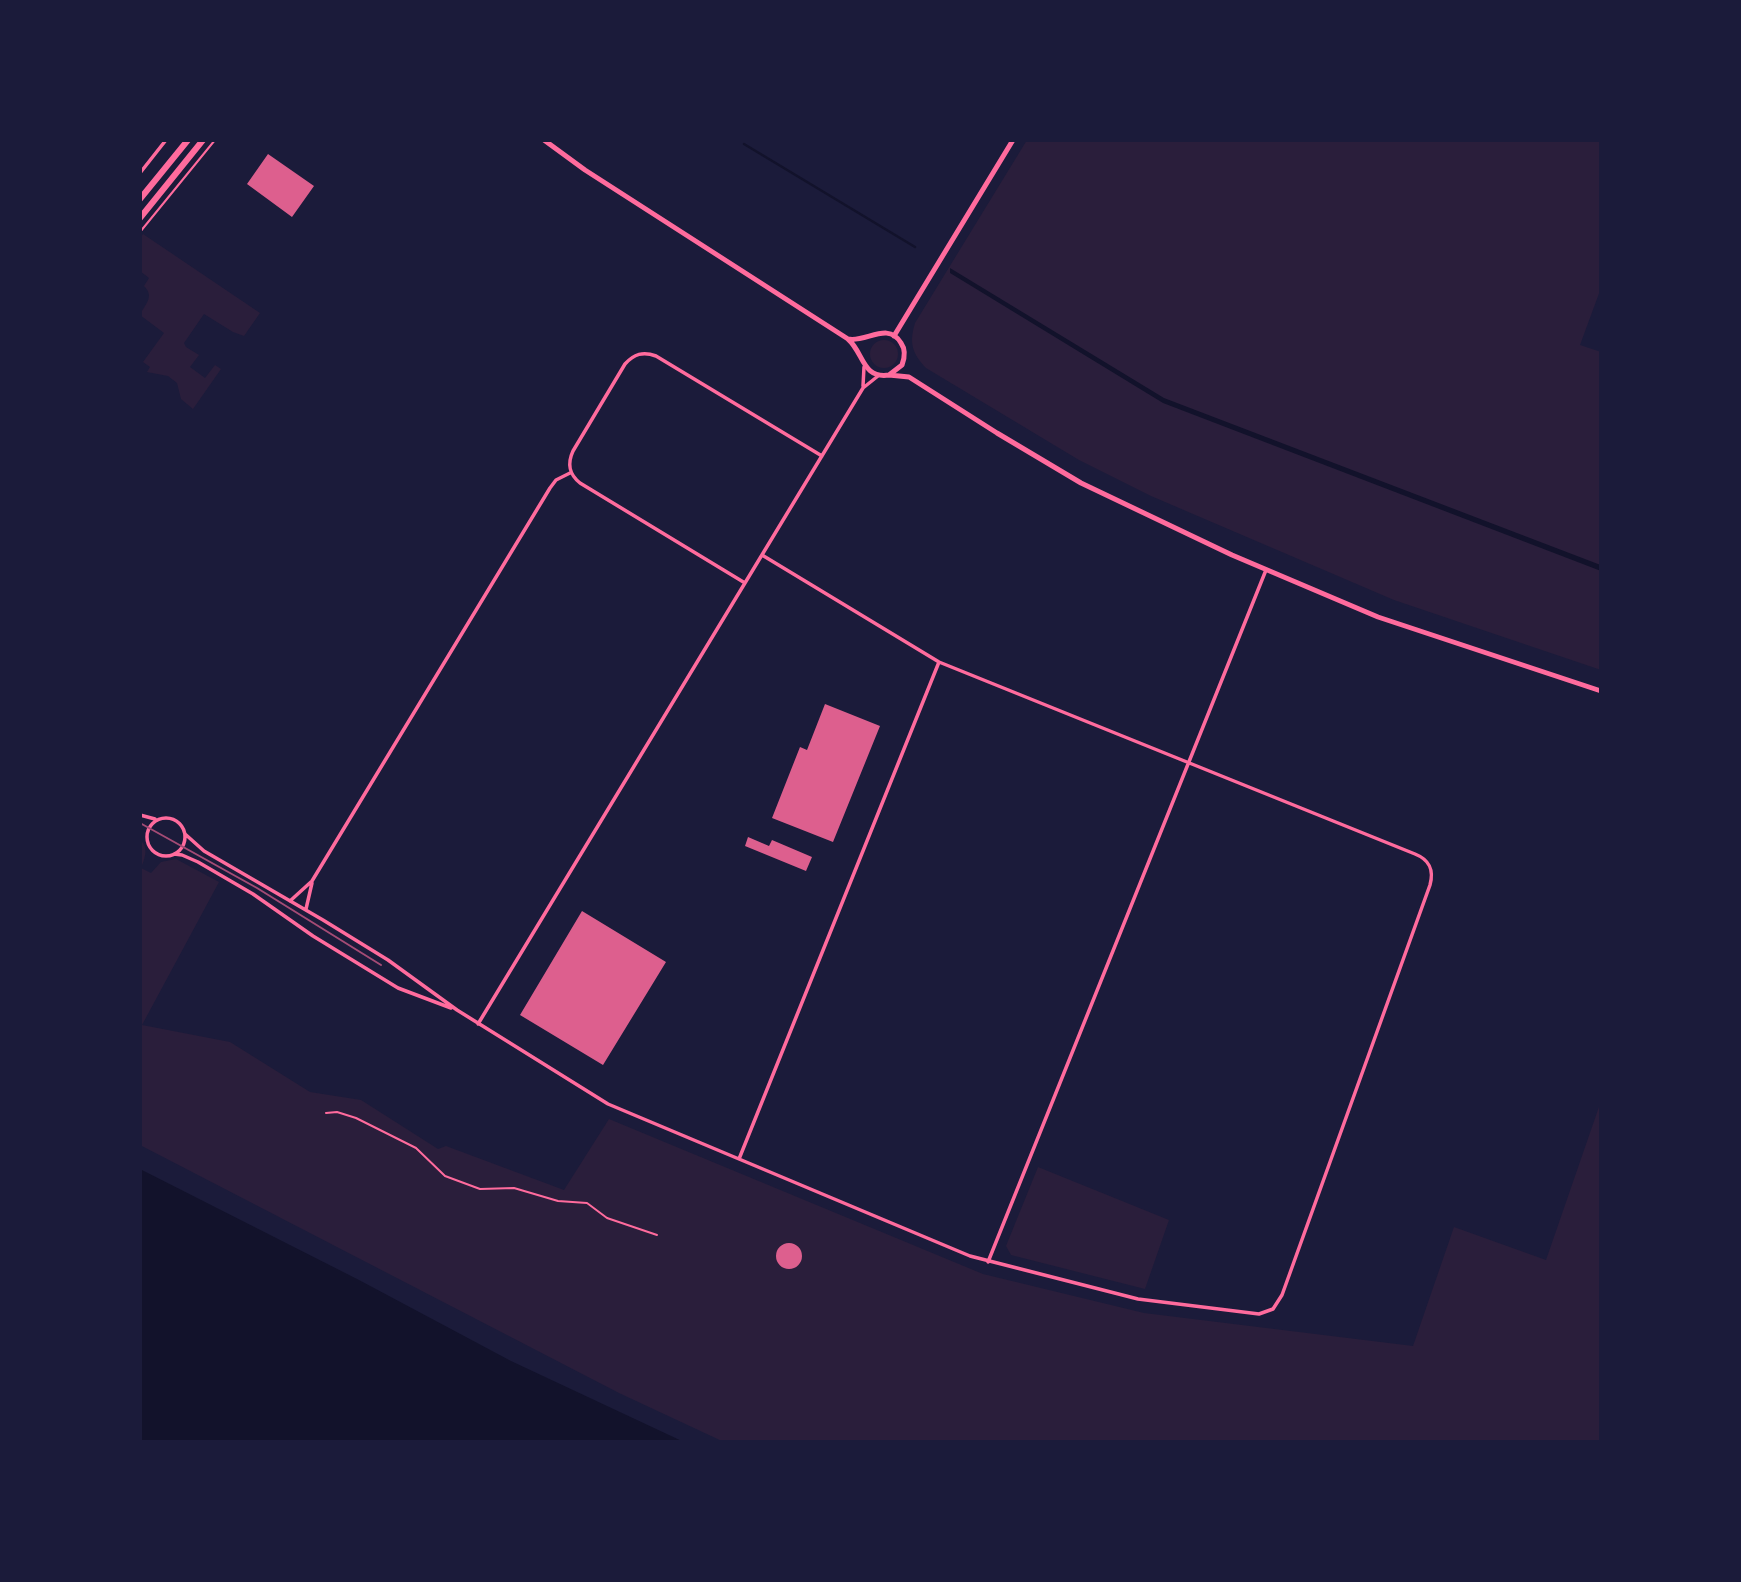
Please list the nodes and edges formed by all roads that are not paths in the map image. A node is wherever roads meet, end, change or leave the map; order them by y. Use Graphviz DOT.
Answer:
graph roads {
  1 [pos="166,140"];
  2 [pos="188,140"];
  3 [pos="203,140"];
  4 [pos="544,140"];
  5 [pos="1013,140"];
  6 [pos="140,173"];
  7 [pos="140,199"];
  8 [pos="140,218"];
  9 [pos="894,336"];
  10 [pos="869,337"];
  11 [pos="848,339"];
  12 [pos="861,356"];
  13 [pos="904,360"];
  14 [pos="864,367"];
  15 [pos="889,375"];
  16 [pos="878,376"];
  17 [pos="909,377"];
  18 [pos="863,388"];
  19 [pos="822,456"];
  20 [pos="570,473"];
  21 [pos="762,555"];
  22 [pos="1266,570"];
  23 [pos="745,583"];
  24 [pos="939,662"];
  25 [pos="1601,691"];
  26 [pos="1188,762"];
  27 [pos="140,815"];
  28 [pos="158,820"];
  29 [pos="142,833"];
  30 [pos="184,834"];
  31 [pos="146,837"];
  32 [pos="174,855"];
  33 [pos="312,881"];
  34 [pos="290,901"];
  35 [pos="306,910"];
  36 [pos="457,1010"];
  37 [pos="478,1024"];
  38 [pos="739,1159"];
  39 [pos="988,1262"];
  1 -- 6 [label="street"];
  2 -- 7 [label="highway"];
  3 -- 8 [label="highway"];
  4 -- 11 [label="main road"];
  5 -- 9 [label="main road"];
  9 -- 10 [label="main road"];
  9 -- 13 [label="main road"];
  10 -- 11 [label="main road"];
  10 -- 12 [label="main road"];
  11 -- 12 [label="main road"];
  12 -- 14 [label="main road"];
  13 -- 15 [label="main road"];
  13 -- 17 [label="main road"];
  14 -- 16 [label="main road"];
  14 -- 18 [label="street"];
  15 -- 16 [label="main road"];
  15 -- 17 [label="main road"];
  16 -- 18 [label="street"];
  17 -- 22 [label="main road"];
  18 -- 19 [label="street"];
  19 -- 20 [label="street"];
  19 -- 21 [label="street"];
  20 -- 23 [label="street"];
  20 -- 33 [label="street"];
  21 -- 23 [label="street"];
  21 -- 24 [label="street"];
  22 -- 25 [label="main road"];
  22 -- 26 [label="street"];
  23 -- 37 [label="street"];
  24 -- 26 [label="street"];
  24 -- 38 [label="street"];
  26 -- 39 [label="street"];
  26 -- 39 [label="street"];
  27 -- 28 [label="street"];
  28 -- 30 [label="street"];
  28 -- 31 [label="street"];
  29 -- 31 [label="street"];
  30 -- 32 [label="street"];
  30 -- 34 [label="street"];
  31 -- 32 [label="street"];
  32 -- 36 [label="street"];
  33 -- 34 [label="street"];
  33 -- 35 [label="street"];
  34 -- 35 [label="street"];
  35 -- 36 [label="street"];
  36 -- 37 [label="street"];
  37 -- 38 [label="street"];
  38 -- 39 [label="street"];
}
